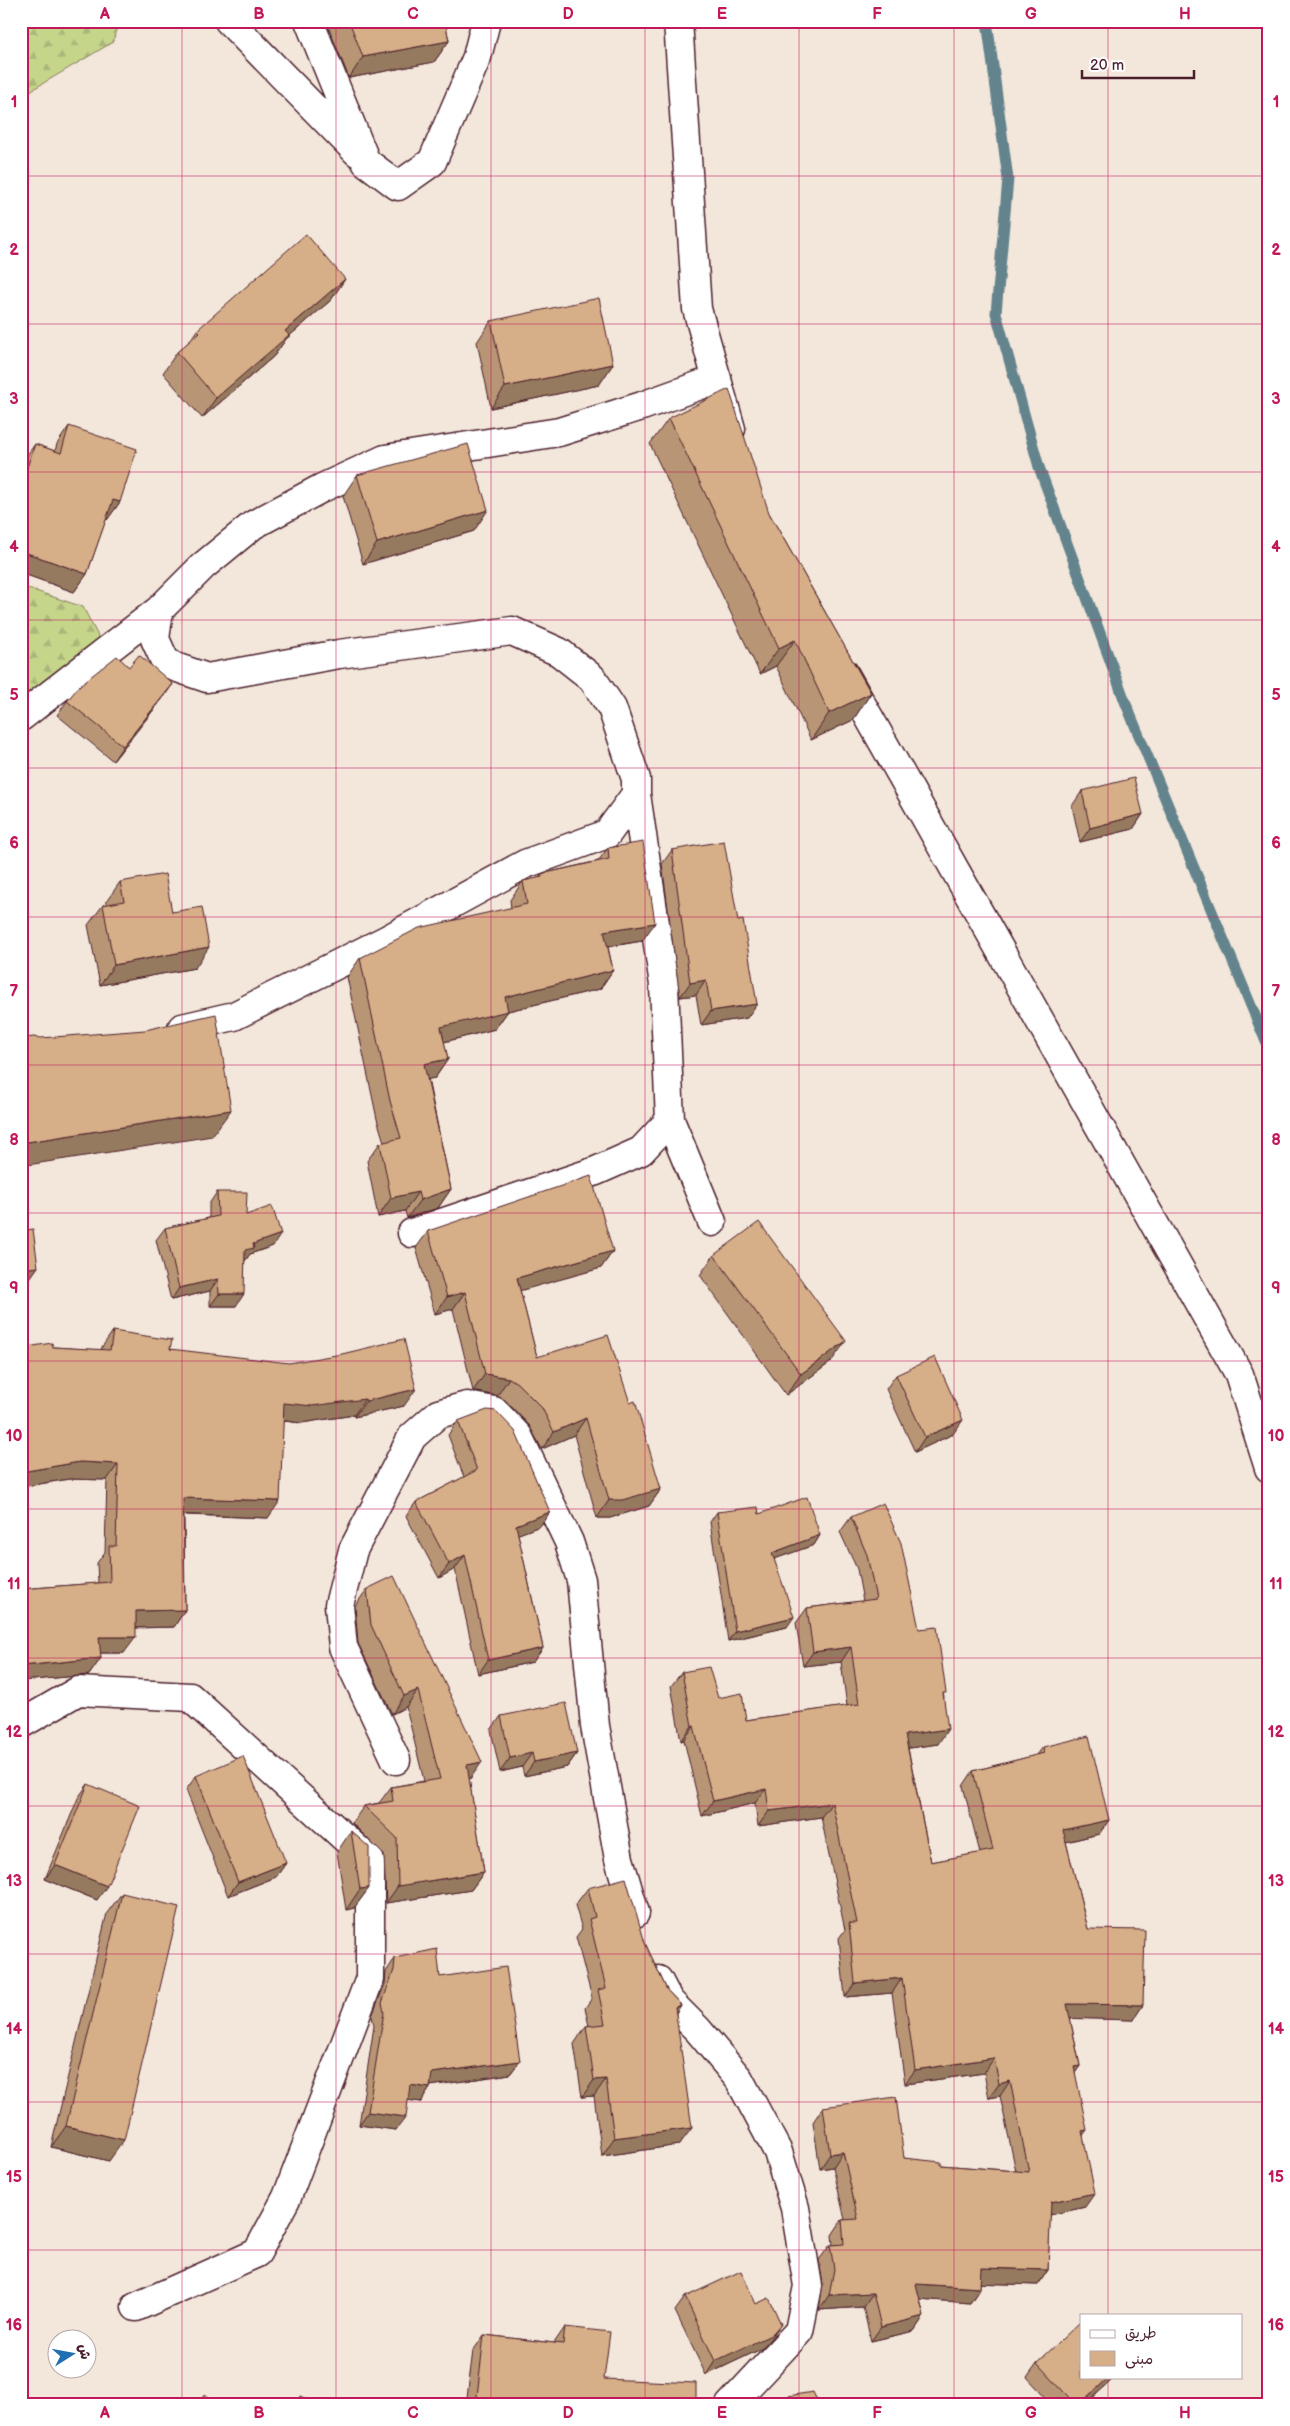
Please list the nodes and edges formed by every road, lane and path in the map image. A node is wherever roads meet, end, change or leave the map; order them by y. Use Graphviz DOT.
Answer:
graph roads {
  1 [pos="229,21"];
  2 [pos="309,21"];
  3 [pos="486,21"];
  4 [pos="678,21"];
  5 [pos="366,162"];
  6 [pos="717,379"];
  7 [pos="740,457"];
  8 [pos="159,610"];
  9 [pos="832,651"];
  10 [pos="21,717"];
  11 [pos="636,794"];
  12 [pos="161,1033"];
  13 [pos="670,1120"];
  14 [pos="712,1222"];
  15 [pos="412,1233"];
  16 [pos="1269,1468"];
  17 [pos="21,1724"];
  18 [pos="396,1760"];
  19 [pos="136,2307"];
  20 [pos="730,2405"];
  1 -- 5 [label="street"];
  2 -- 5 [label="street"];
  3 -- 5 [label="street"];
  4 -- 6 [label="street"];
  6 -- 7 [label="street"];
  6 -- 8 [label="street"];
  8 -- 10 [label="street"];
  8 -- 11 [label="street"];
  9 -- 16 [label="street"];
  11 -- 12 [label="street"];
  11 -- 13 [label="street"];
  13 -- 14 [label="street"];
  13 -- 15 [label="street"];
  17 -- 19 [label="street"];
  18 -- 20 [label="street"];
}
